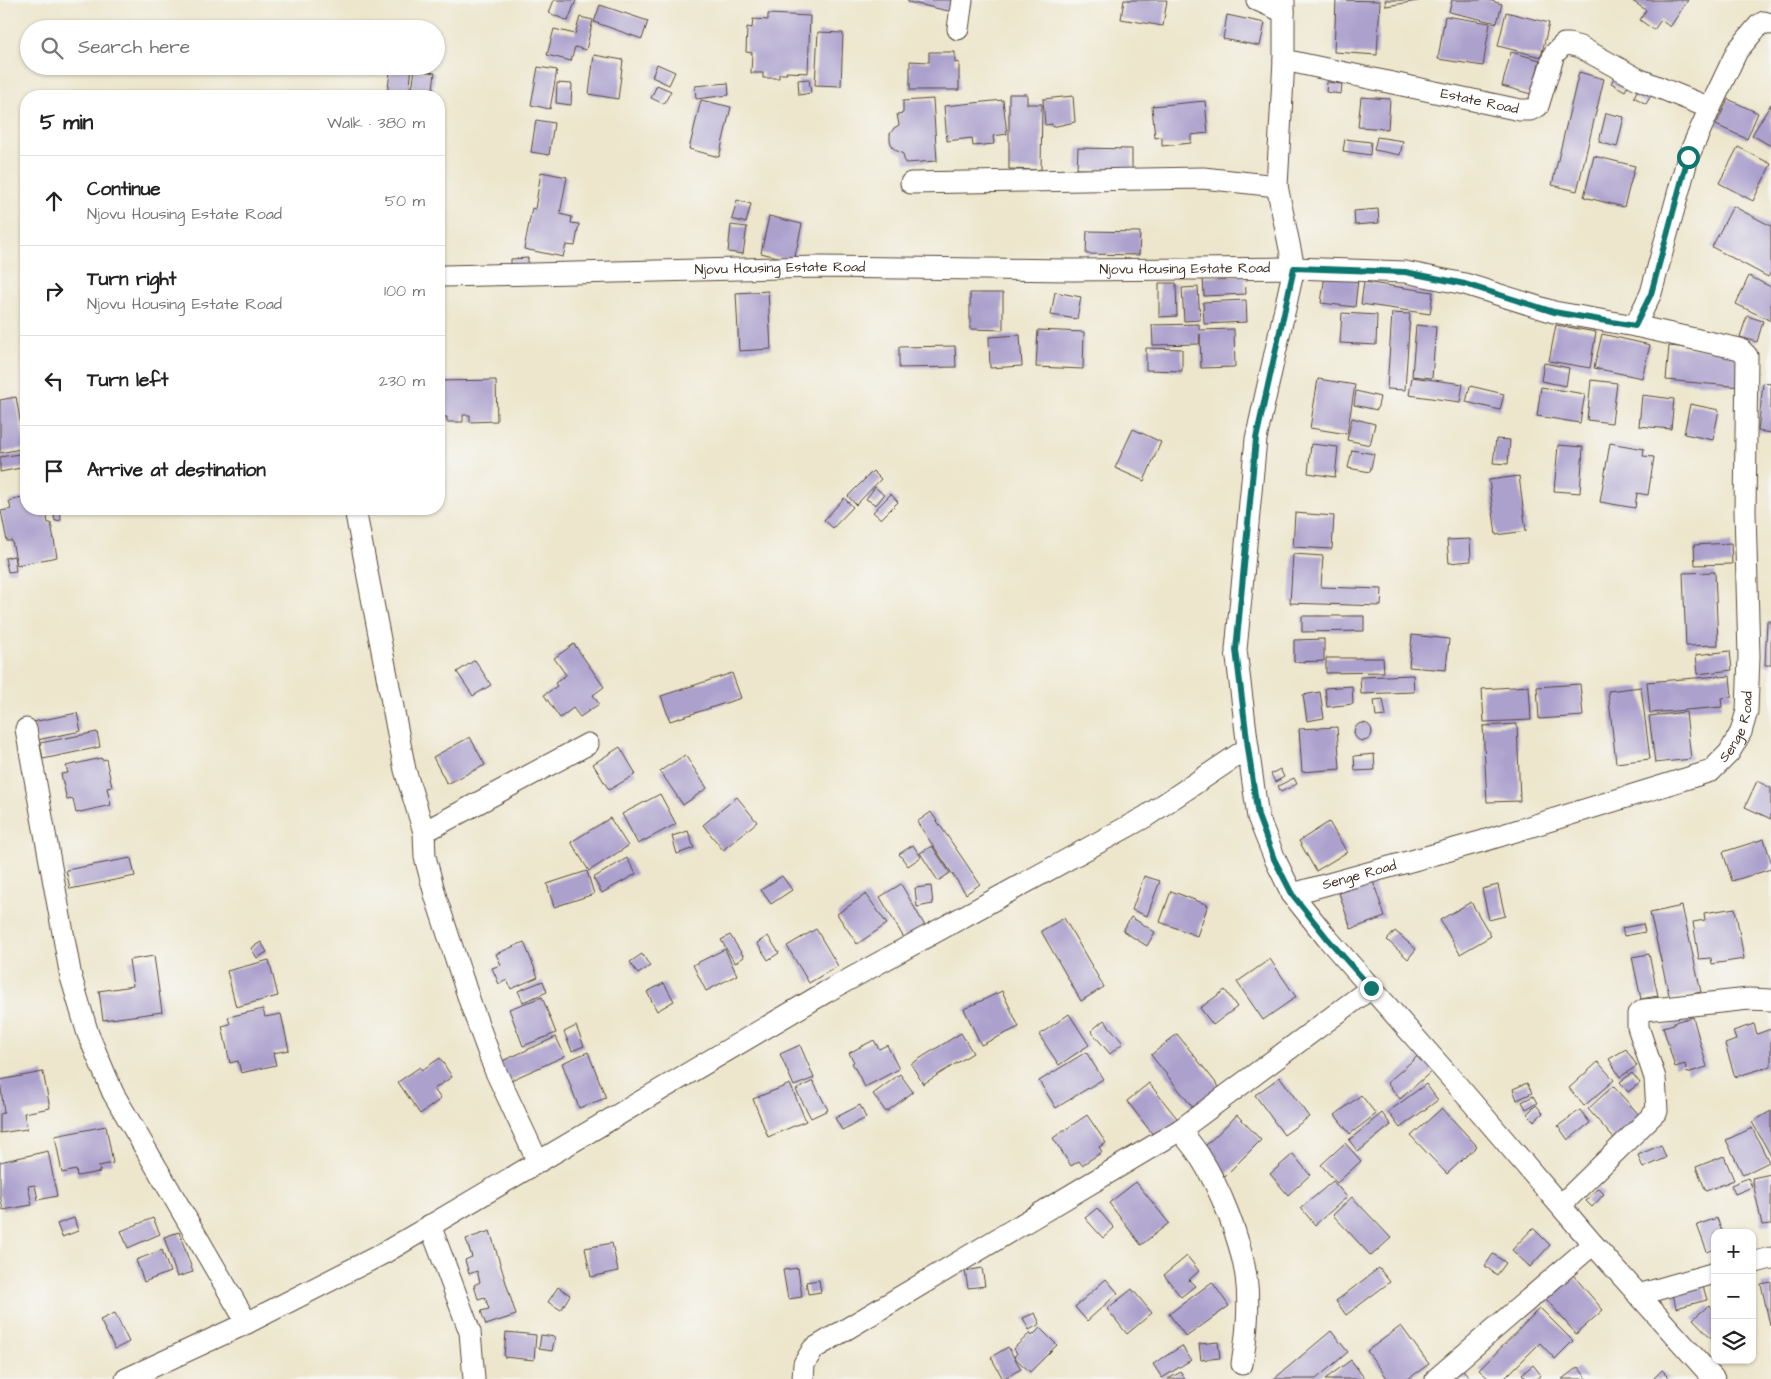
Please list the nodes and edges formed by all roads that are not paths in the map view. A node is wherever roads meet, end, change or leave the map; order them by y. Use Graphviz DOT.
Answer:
graph roads {
  1 [pos="962,0"];
  2 [pos="1257,0"];
  3 [pos="1284,6"];
  4 [pos="1771,24"];
  5 [pos="958,29"];
  6 [pos="1284,60"];
  7 [pos="1710,108"];
  8 [pos="911,183"];
  9 [pos="1276,186"];
  10 [pos="1294,268"];
  11 [pos="445,276"];
  12 [pos="1635,326"];
  13 [pos="356,515"];
  14 [pos="26,729"];
  15 [pos="588,744"];
  16 [pos="1248,748"];
  17 [pos="424,832"];
  18 [pos="1292,894"];
  19 [pos="1371,988"];
  20 [pos="1771,1000"];
  21 [pos="1180,1130"];
  22 [pos="538,1162"];
  23 [pos="1561,1206"];
  24 [pos="430,1225"];
  25 [pos="1593,1244"];
  26 [pos="1771,1258"];
  27 [pos="1756,1262"];
  28 [pos="1711,1275"];
  29 [pos="1638,1295"];
  30 [pos="247,1323"];
  31 [pos="1242,1364"];
  32 [pos="126,1379"];
  33 [pos="474,1379"];
  34 [pos="803,1379"];
  35 [pos="1436,1379"];
  36 [pos="1714,1379"];
  1 -- 5 [label="street"];
  2 -- 3 [label="street"];
  3 -- 6 [label="street"];
  4 -- 7 [label="street"];
  6 -- 7 [label="street, Estate Road"];
  6 -- 9 [label="street"];
  7 -- 12 [label="street"];
  8 -- 9 [label="street"];
  9 -- 10 [label="street"];
  10 -- 11 [label="street, Njovu Housing Estate Road"];
  10 -- 12 [label="street, Njovu Housing Estate Road"];
  10 -- 16 [label="street"];
  12 -- 18 [label="street, Senge Road"];
  13 -- 17 [label="street"];
  14 -- 30 [label="street"];
  15 -- 17 [label="street"];
  16 -- 18 [label="street"];
  16 -- 22 [label="street"];
  17 -- 22 [label="street"];
  18 -- 19 [label="street"];
  19 -- 21 [label="street"];
  19 -- 23 [label="street"];
  20 -- 23 [label="street"];
  21 -- 31 [label="street"];
  21 -- 34 [label="street"];
  22 -- 24 [label="street"];
  23 -- 25 [label="street"];
  24 -- 30 [label="street"];
  24 -- 33 [label="street"];
  25 -- 29 [label="street"];
  25 -- 35 [label="street"];
  26 -- 27 [label="street"];
  28 -- 29 [label="street"];
  29 -- 36 [label="street"];
  30 -- 32 [label="street"];
}
